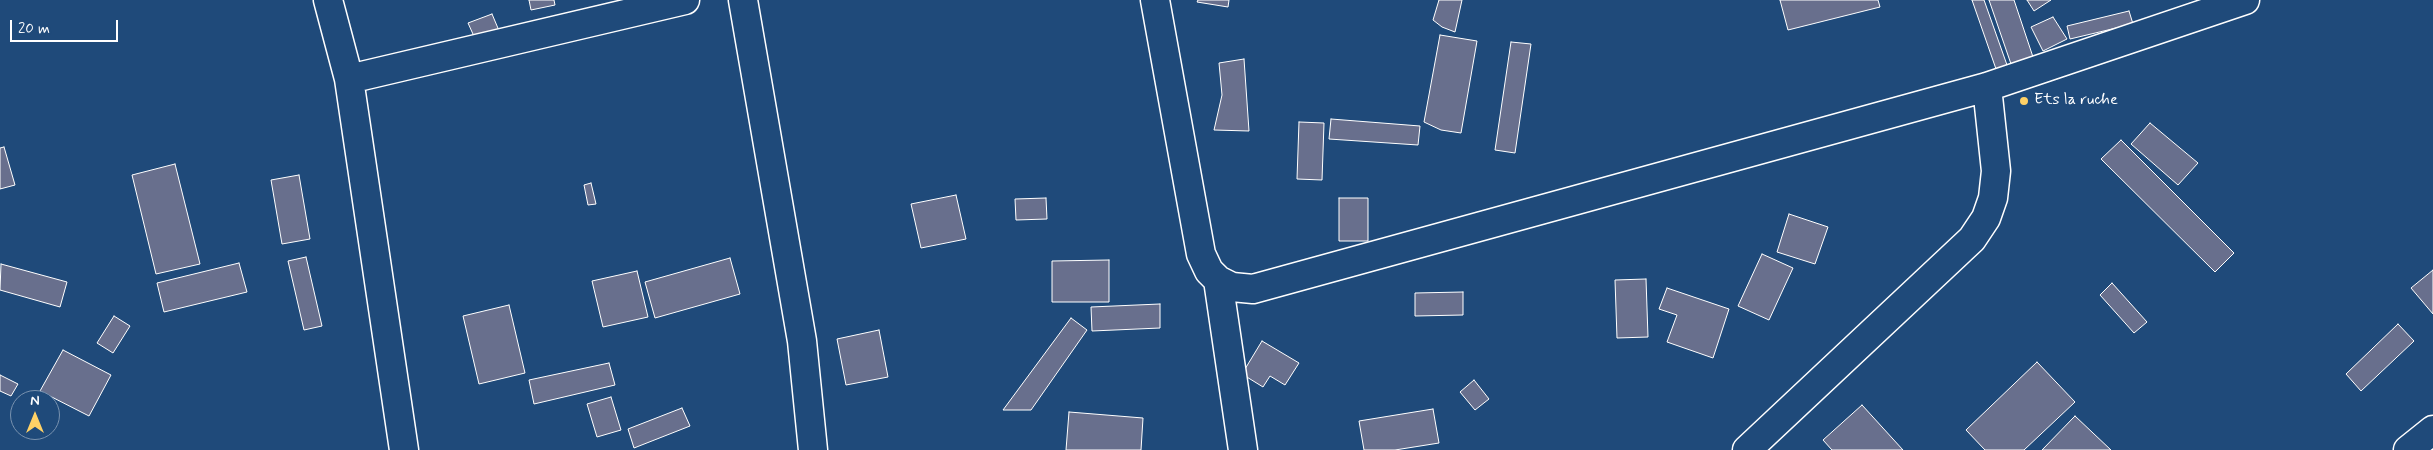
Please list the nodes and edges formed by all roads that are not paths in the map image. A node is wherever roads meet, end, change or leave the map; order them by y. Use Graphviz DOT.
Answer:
graph roads {
  1 [pos="328,0"];
  2 [pos="685,0"];
  3 [pos="743,0"];
  4 [pos="1155,0"];
  5 [pos="2245,0"];
  6 [pos="349,79"];
  7 [pos="1987,87"];
  8 [pos="1218,280"];
  9 [pos="2433,430"];
  10 [pos="404,450"];
  11 [pos="813,450"];
  12 [pos="1243,450"];
  13 [pos="1748,450"];
  14 [pos="2408,450"];
  1 -- 6 [label="street"];
  2 -- 6 [label="street"];
  3 -- 11 [label="street"];
  4 -- 8 [label="street"];
  5 -- 7 [label="street"];
  6 -- 10 [label="street"];
  7 -- 8 [label="street"];
  7 -- 13 [label="street"];
  8 -- 12 [label="street"];
  9 -- 14 [label="street"];
}
